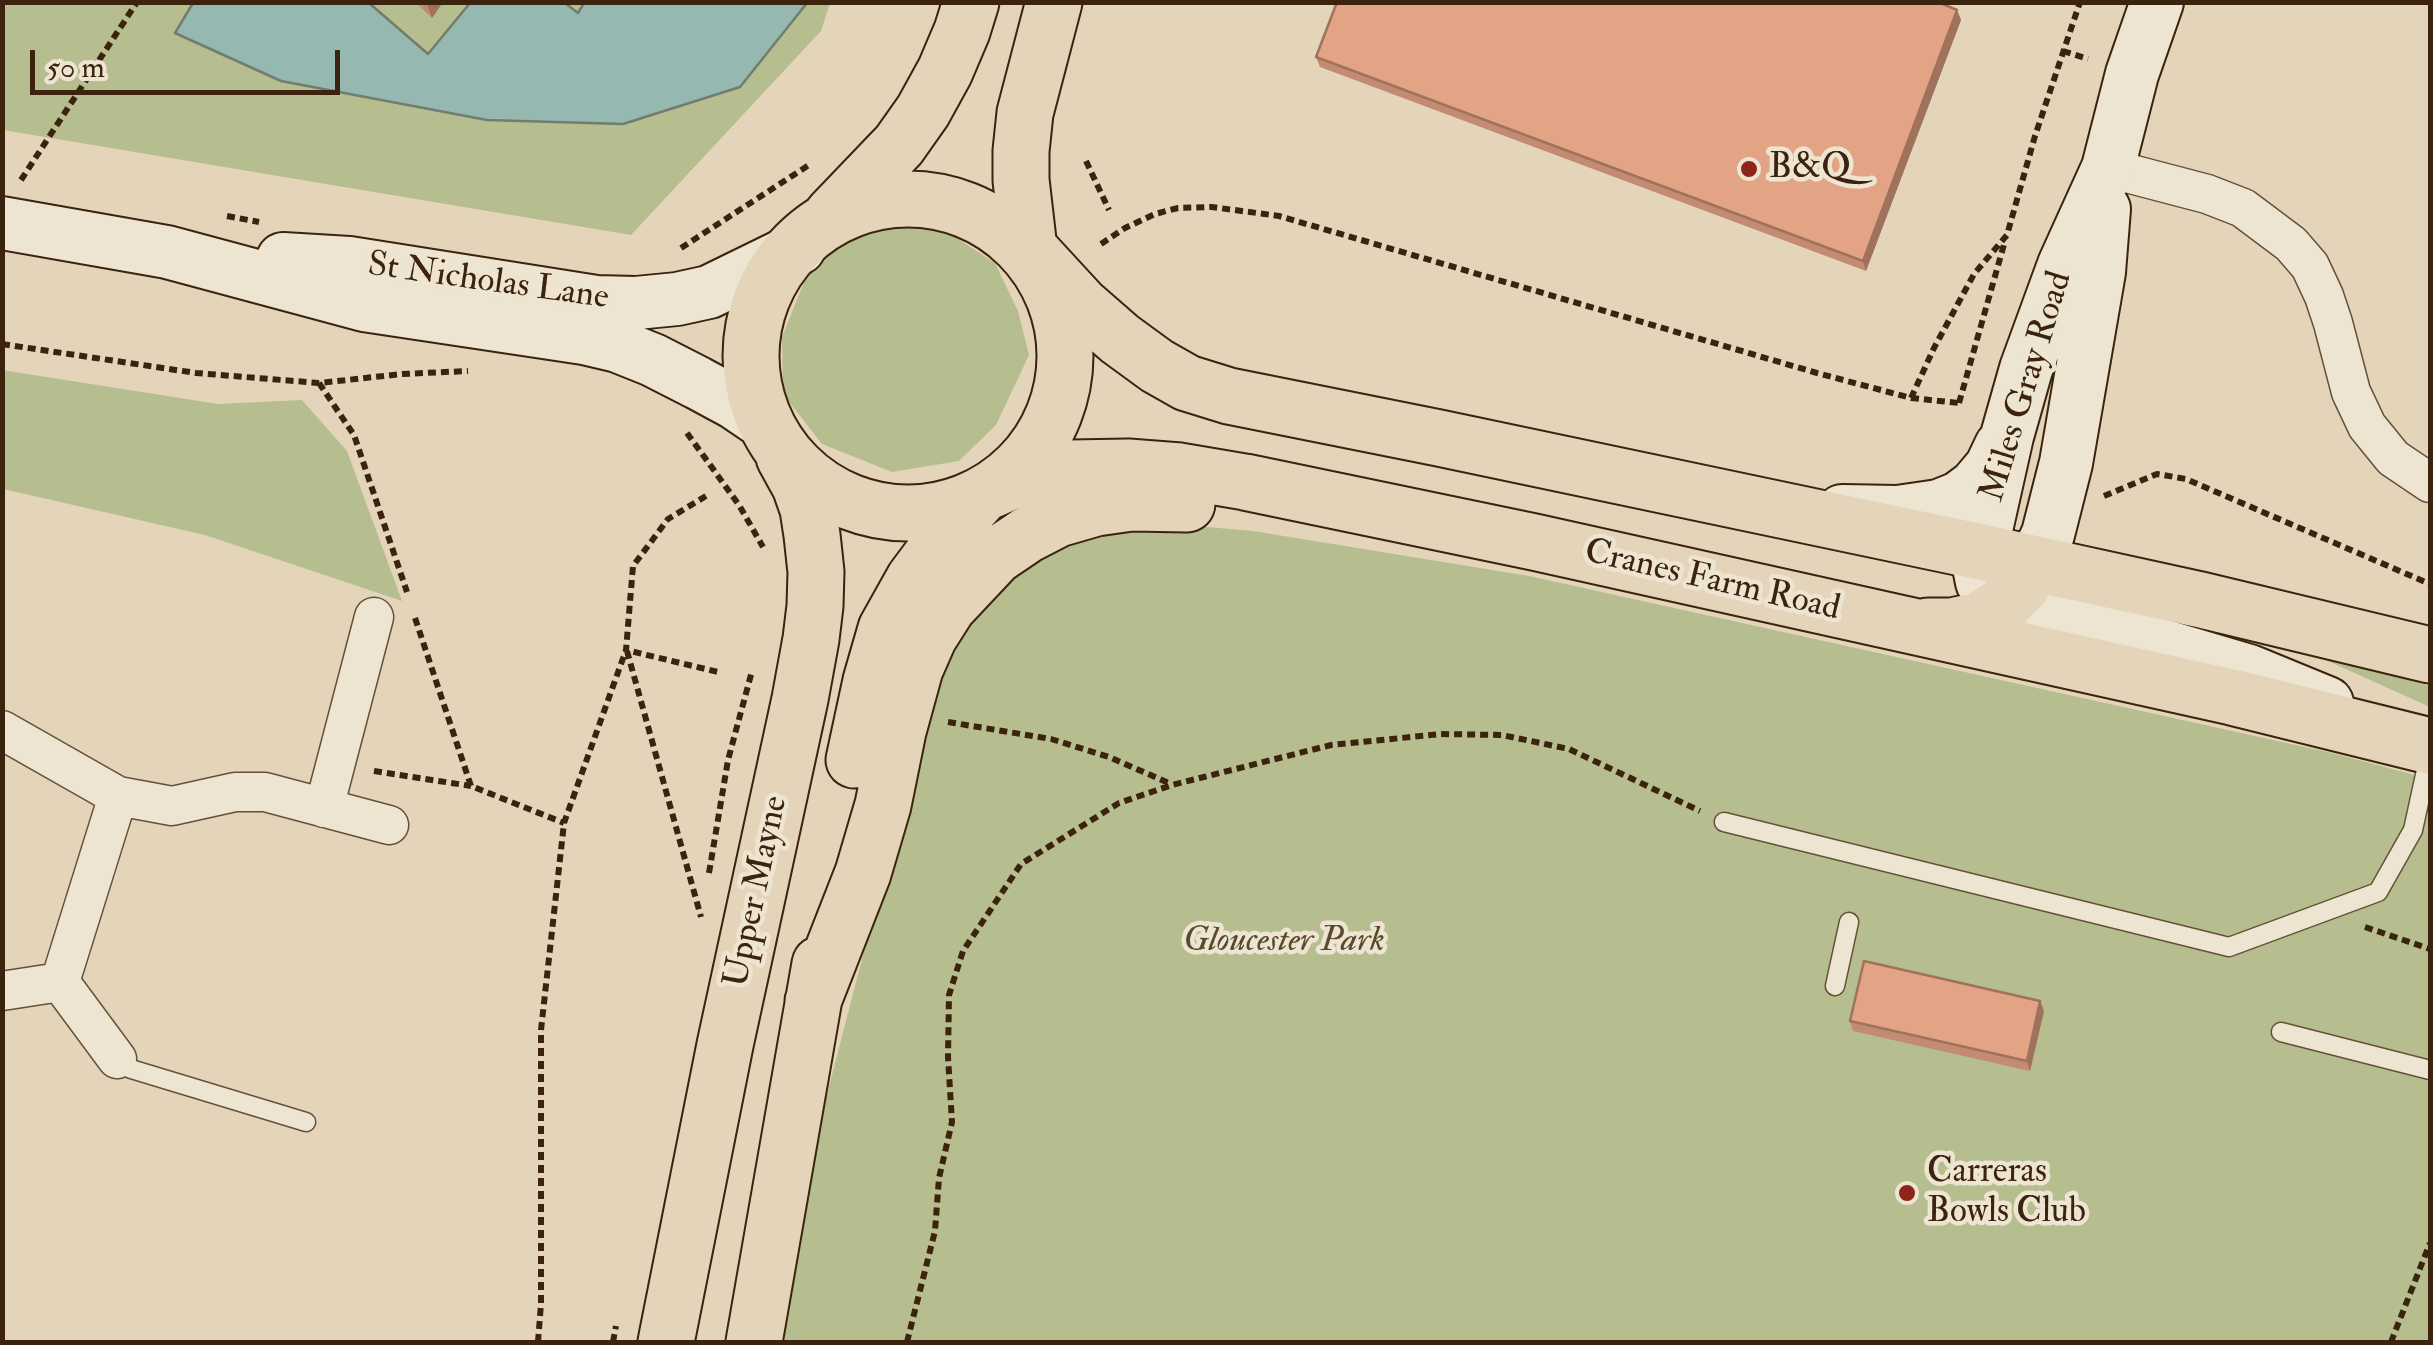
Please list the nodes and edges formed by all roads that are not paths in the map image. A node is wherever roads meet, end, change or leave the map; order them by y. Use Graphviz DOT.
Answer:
graph roads {
  1 [pos="970,2"];
  2 [pos="1054,2"];
  3 [pos="2156,2"];
  4 [pos="2108,168"];
  5 [pos="2,223"];
  6 [pos="802,245"];
  7 [pos="167,252"];
  8 [pos="1032,252"];
  9 [pos="770,434"];
  10 [pos="2006,436"];
  11 [pos="2430,483"];
  12 [pos="986,493"];
  13 [pos="1786,510"];
  14 [pos="1534,542"];
  15 [pos="1980,552"];
  16 [pos="2019,584"];
  17 [pos="374,617"];
  18 [pos="1907,626"];
  19 [pos="2430,654"];
  20 [pos="2,730"];
  21 [pos="2431,748"];
  22 [pos="118,796"];
  23 [pos="324,808"];
  24 [pos="1724,822"];
  25 [pos="389,825"];
  26 [pos="1849,922"];
  27 [pos="60,982"];
  28 [pos="1835,986"];
  29 [pos="2,991"];
  30 [pos="814,1001"];
  31 [pos="2281,1032"];
  32 [pos="116,1059"];
  33 [pos="2430,1070"];
  34 [pos="306,1122"];
  35 [pos="666,1342"];
  36 [pos="754,1342"];
  1 -- 6 [label="main road"];
  2 -- 8 [label="main road"];
  3 -- 4 [label="street, Miles Gray Road"];
  4 -- 10 [label="street, Miles Gray Road"];
  4 -- 11 [label="street"];
  4 -- 16 [label="street, Miles Gray Road"];
  5 -- 7 [label="street, St Nicholas Lane"];
  6 -- 7 [label="street, St Nicholas Lane"];
  6 -- 8 [label="main road"];
  6 -- 9 [label="main road"];
  7 -- 9 [label="street, St Nicholas Lane"];
  8 -- 12 [label="main road"];
  8 -- 13 [label="main road"];
  9 -- 12 [label="main road"];
  9 -- 35 [label="main road, Upper Mayne"];
  10 -- 13 [label="street"];
  10 -- 15 [label="street, Miles Gray Road"];
  12 -- 14 [label="main road, Cranes Farm Road"];
  12 -- 30 [label="main road, Upper Mayne"];
  13 -- 15 [label="main road"];
  14 -- 18 [label="main road, Cranes Farm Road"];
  14 -- 30 [label="main road"];
  15 -- 16 [label="main road"];
  16 -- 18 [label="main road"];
  16 -- 19 [label="main road"];
  16 -- 21 [label="street"];
  17 -- 23 [label="street"];
  18 -- 21 [label="main road, Cranes Farm Road"];
  20 -- 22 [label="street"];
  21 -- 24 [label="lane"];
  22 -- 23 [label="street"];
  22 -- 27 [label="street"];
  23 -- 25 [label="street"];
  26 -- 28 [label="lane"];
  27 -- 29 [label="street"];
  27 -- 32 [label="street"];
  30 -- 36 [label="main road, Upper Mayne"];
  31 -- 33 [label="lane"];
  32 -- 34 [label="lane"];
}
